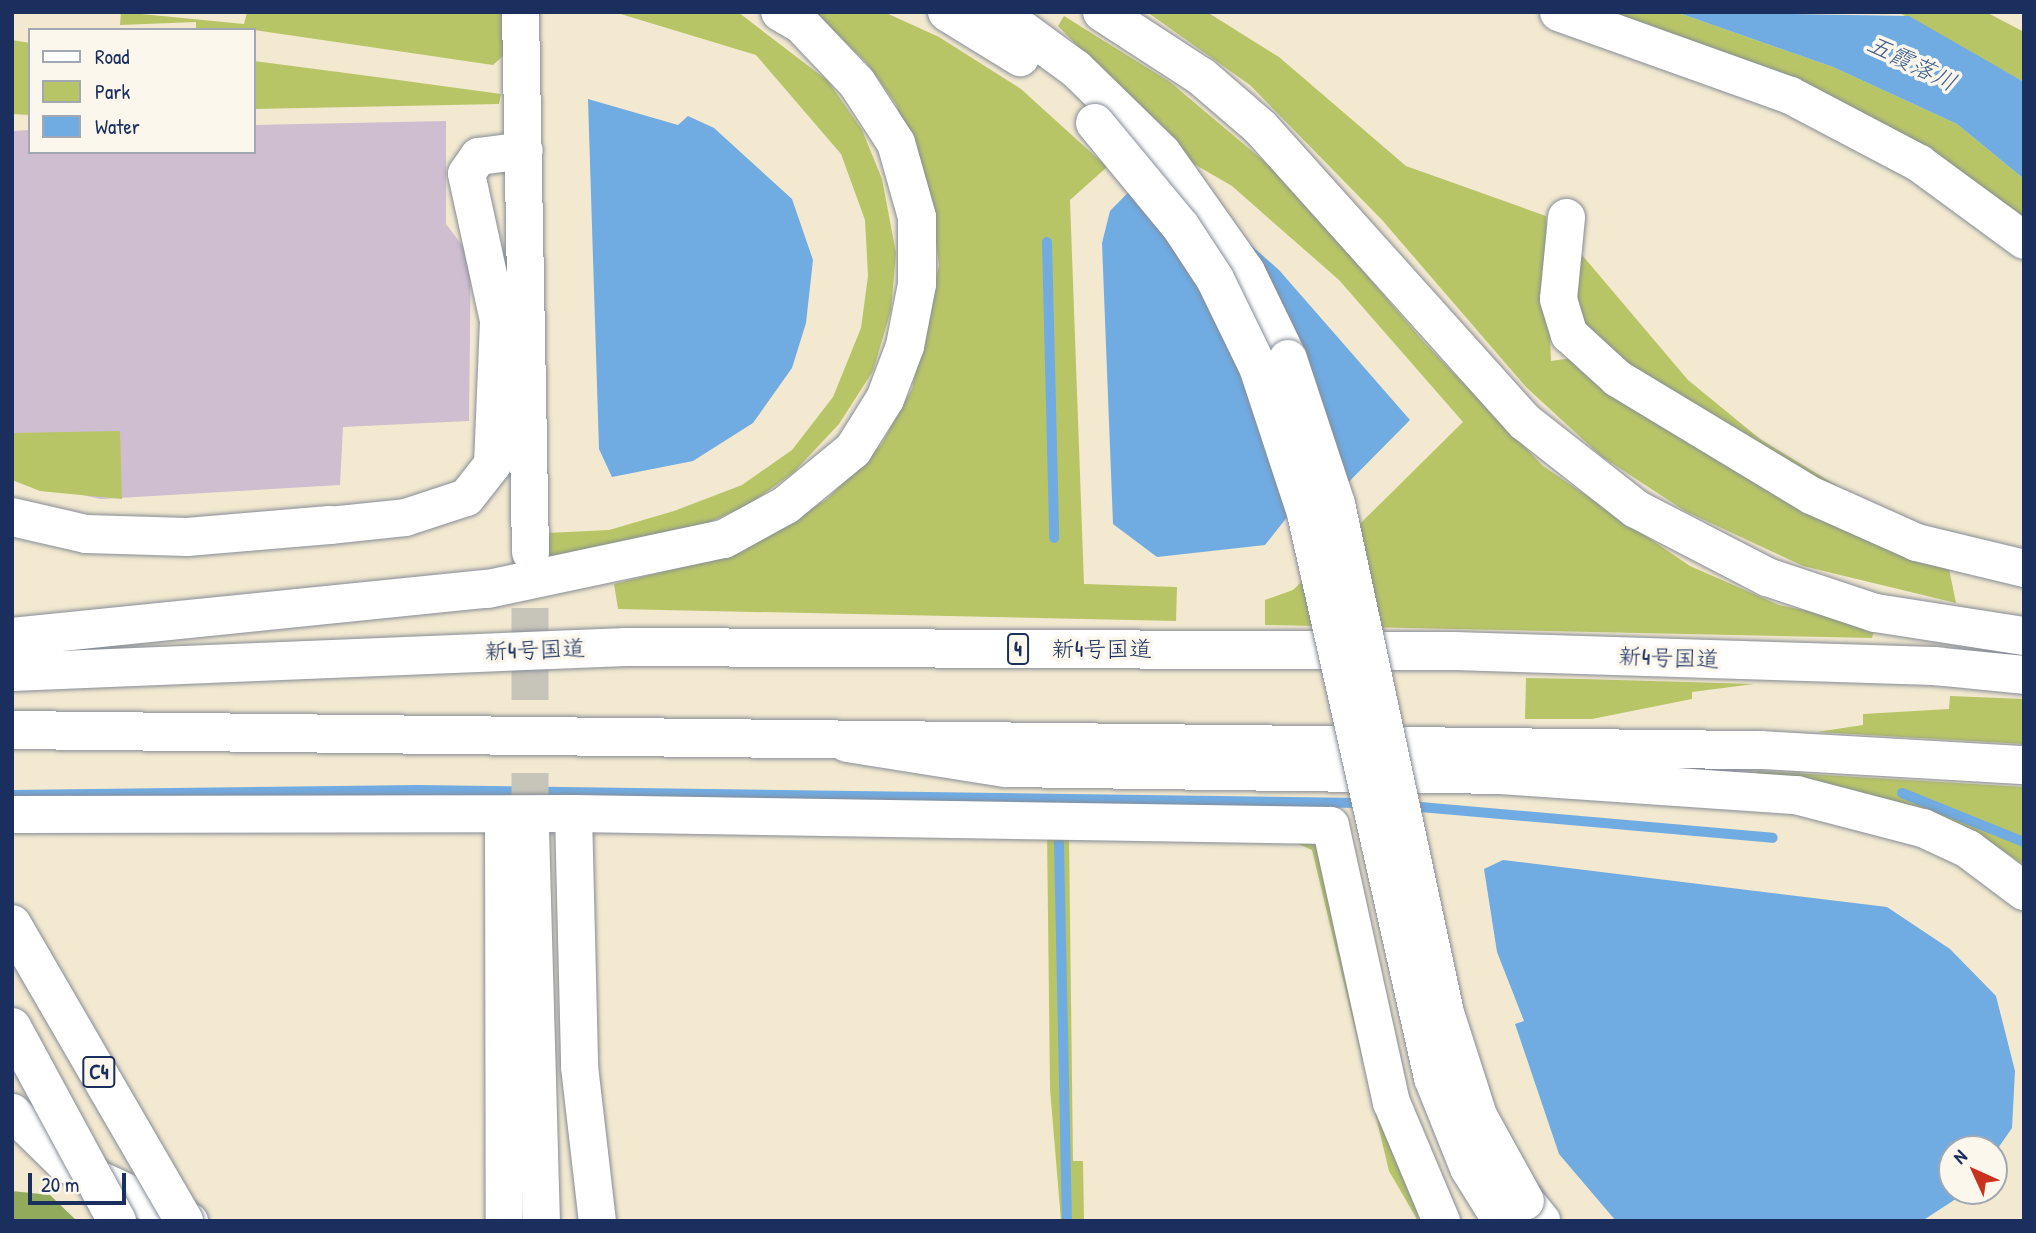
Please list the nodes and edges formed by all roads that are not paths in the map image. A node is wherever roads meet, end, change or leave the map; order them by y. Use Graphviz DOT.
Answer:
graph roads {
  1 [pos="520,12"];
  2 [pos="780,12"];
  3 [pos="947,12"];
  4 [pos="998,12"];
  5 [pos="1102,12"];
  6 [pos="1559,12"];
  7 [pos="1105,114"];
  8 [pos="524,150"];
  9 [pos="1566,217"];
  10 [pos="2024,240"];
  11 [pos="12,517"];
  12 [pos="329,525"];
  13 [pos="530,552"];
  14 [pos="2024,568"];
  15 [pos="2024,636"];
  16 [pos="12,637"];
  17 [pos="12,672"];
  18 [pos="2024,675"];
  19 [pos="12,730"];
  20 [pos="847,743"];
  21 [pos="2024,765"];
  22 [pos="573,813"];
  23 [pos="12,814"];
  24 [pos="517,821"];
  25 [pos="2024,891"];
  26 [pos="12,924"];
  27 [pos="12,1027"];
  28 [pos="12,1112"];
  29 [pos="117,1221"];
  30 [pos="184,1221"];
  31 [pos="189,1221"];
  32 [pos="504,1221"];
  33 [pos="541,1221"];
  34 [pos="597,1221"];
  35 [pos="1441,1221"];
  36 [pos="1502,1221"];
  37 [pos="1541,1221"];
  1 -- 8 [label="street"];
  2 -- 16 [label="main road"];
  3 -- 7 [label="main road"];
  4 -- 7 [label="main road"];
  5 -- 15 [label="main road"];
  6 -- 10 [label="street"];
  7 -- 36 [label="main road, bridge"];
  7 -- 37 [label="main road, bridge"];
  8 -- 12 [label="street"];
  8 -- 13 [label="street"];
  9 -- 14 [label="street"];
  11 -- 12 [label="main road"];
  17 -- 18 [label="main road, 新4号国道 / 4"];
  19 -- 20 [label="main road"];
  20 -- 21 [label="main road"];
  20 -- 25 [label="main road"];
  22 -- 24 [label="street"];
  22 -- 34 [label="street"];
  22 -- 35 [label="street"];
  23 -- 24 [label="street"];
  24 -- 32 [label="street"];
  24 -- 33 [label="street"];
  26 -- 30 [label="main road, C4, bridge"];
  27 -- 29 [label="main road, C4, bridge"];
  28 -- 31 [label="street"];
}
